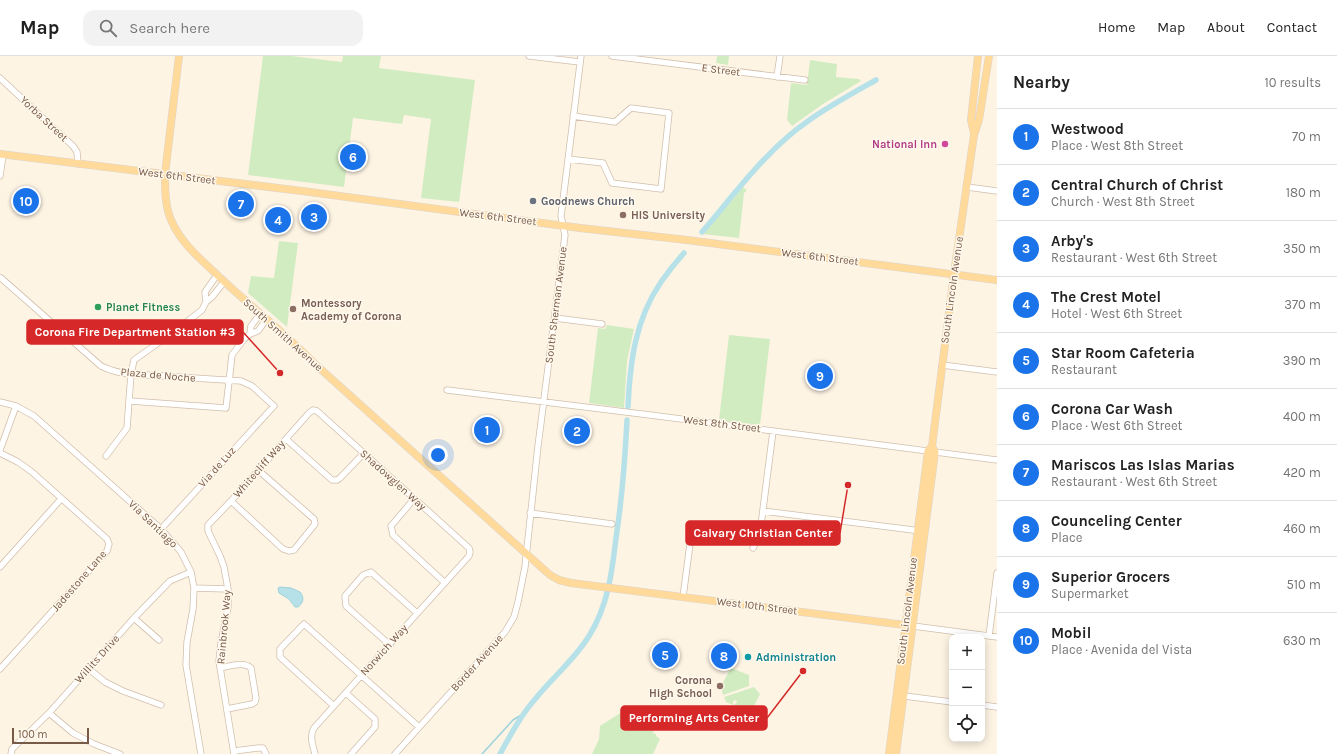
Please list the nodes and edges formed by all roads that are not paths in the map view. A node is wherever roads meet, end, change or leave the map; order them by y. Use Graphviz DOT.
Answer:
graph roads {
  1 [pos="179,56"];
  2 [pos="529,56"];
  3 [pos="581,56"];
  4 [pos="612,56"];
  5 [pos="780,56"];
  6 [pos="978,56"];
  7 [pos="989,56"];
  8 [pos="580,62"];
  9 [pos="777,77"];
  10 [pos="0,78"];
  11 [pos="805,80"];
  12 [pos="573,116"];
  13 [pos="974,135"];
  14 [pos="1,154"];
  15 [pos="568,159"];
  16 [pos="78,164"];
  17 [pos="164,174"];
  18 [pos="0,176"];
  19 [pos="967,187"];
  20 [pos="997,191"];
  21 [pos="563,225"];
  22 [pos="954,274"];
  23 [pos="217,275"];
  24 [pos="1,278"];
  25 [pos="997,280"];
  26 [pos="224,282"];
  27 [pos="206,302"];
  28 [pos="260,314"];
  29 [pos="555,318"];
  30 [pos="266,320"];
  31 [pos="602,324"];
  32 [pos="250,334"];
  33 [pos="942,365"];
  34 [pos="997,372"];
  35 [pos="131,374"];
  36 [pos="229,381"];
  37 [pos="447,390"];
  38 [pos="130,401"];
  39 [pos="0,402"];
  40 [pos="544,402"];
  41 [pos="16,406"];
  42 [pos="274,406"];
  43 [pos="313,410"];
  44 [pos="773,431"];
  45 [pos="286,438"];
  46 [pos="931,450"];
  47 [pos="0,451"];
  48 [pos="364,453"];
  49 [pos="106,456"];
  50 [pos="997,460"];
  51 [pos="258,470"];
  52 [pos="62,499"];
  53 [pos="414,499"];
  54 [pos="231,501"];
  55 [pos="763,511"];
  56 [pos="530,513"];
  57 [pos="612,524"];
  58 [pos="207,528"];
  59 [pos="161,529"];
  60 [pos="692,529"];
  61 [pos="921,531"];
  62 [pos="753,548"];
  63 [pos="470,552"];
  64 [pos="526,554"];
  65 [pos="0,567"];
  66 [pos="191,572"];
  67 [pos="997,573"];
  68 [pos="445,583"];
  69 [pos="194,588"];
  70 [pos="228,589"];
  71 [pos="683,597"];
  72 [pos="417,613"];
  73 [pos="134,618"];
  74 [pos="910,626"];
  75 [pos="989,636"];
  76 [pos="997,637"];
  77 [pos="159,640"];
  78 [pos="390,645"];
  79 [pos="220,668"];
  80 [pos="0,669"];
  81 [pos="89,669"];
  82 [pos="362,675"];
  83 [pos="346,693"];
  84 [pos="904,696"];
  85 [pos="949,702"];
  86 [pos="161,705"];
  87 [pos="985,705"];
  88 [pos="334,706"];
  89 [pos="997,707"];
  90 [pos="227,709"];
  91 [pos="49,713"];
  92 [pos="419,727"];
  93 [pos="234,753"];
  94 [pos="11,754"];
  95 [pos="119,754"];
  96 [pos="201,754"];
  97 [pos="266,754"];
  98 [pos="315,754"];
  99 [pos="351,754"];
  100 [pos="395,754"];
  101 [pos="889,754"];
  102 [pos="896,754"];
  1 -- 17 [label="main road, South Smith Avenue"];
  2 -- 8 [label="street"];
  3 -- 8 [label="street, South Sherman Avenue"];
  4 -- 9 [label="street, E Street"];
  5 -- 9 [label="street"];
  6 -- 13 [label="main road, South Lincoln Avenue"];
  7 -- 13 [label="main road, South Lincoln Avenue"];
  8 -- 12 [label="street, South Sherman Avenue"];
  9 -- 11 [label="street, E Street"];
  10 -- 16 [label="street, Yorba Street"];
  12 -- 15 [label="street, South Sherman Avenue"];
  12 -- 15 [label="street"];
  13 -- 19 [label="main road, South Lincoln Avenue"];
  14 -- 16 [label="main road, West 6th Street"];
  14 -- 18 [label="street"];
  15 -- 21 [label="street, South Sherman Avenue"];
  16 -- 17 [label="main road, West 6th Street"];
  17 -- 21 [label="main road, West 6th Street"];
  17 -- 23 [label="main road, South Smith Avenue"];
  19 -- 20 [label="street"];
  19 -- 22 [label="main road, South Lincoln Avenue"];
  21 -- 22 [label="main road, West 6th Street"];
  21 -- 29 [label="street, South Sherman Avenue"];
  22 -- 25 [label="main road, West 6th Street"];
  22 -- 33 [label="main road, South Lincoln Avenue"];
  23 -- 26 [label="main road, South Smith Avenue"];
  23 -- 27 [label="street"];
  24 -- 35 [label="street, Plaza de Noche"];
  26 -- 27 [label="street"];
  26 -- 28 [label="main road, South Smith Avenue"];
  27 -- 35 [label="street"];
  28 -- 30 [label="main road, South Smith Avenue"];
  28 -- 32 [label="street"];
  29 -- 31 [label="street"];
  29 -- 40 [label="street, South Sherman Avenue"];
  30 -- 32 [label="street"];
  30 -- 64 [label="main road, South Smith Avenue"];
  32 -- 36 [label="street"];
  33 -- 34 [label="street"];
  33 -- 46 [label="main road, South Lincoln Avenue"];
  35 -- 36 [label="street, Plaza de Noche"];
  35 -- 38 [label="street"];
  36 -- 38 [label="street"];
  36 -- 42 [label="street, Plaza de Noche"];
  37 -- 40 [label="street, West 8th Street"];
  38 -- 49 [label="street"];
  39 -- 41 [label="street, Via Santiago"];
  40 -- 44 [label="street, West 8th Street"];
  40 -- 56 [label="street, South Sherman Avenue"];
  41 -- 47 [label="street"];
  41 -- 59 [label="street, Via Santiago"];
  42 -- 59 [label="street, Via de Luz"];
  43 -- 45 [label="street, Whitecliff Way"];
  43 -- 48 [label="street, Shadowglen Way"];
  44 -- 46 [label="street, West 8th Street"];
  44 -- 55 [label="street"];
  45 -- 48 [label="street"];
  45 -- 51 [label="street, Whitecliff Way"];
  46 -- 50 [label="street, West 8th Street"];
  46 -- 61 [label="main road, South Lincoln Avenue"];
  47 -- 52 [label="street, Jadestone Lane"];
  48 -- 53 [label="street, Shadowglen Way"];
  51 -- 54 [label="street, Whitecliff Way"];
  51 -- 54 [label="street"];
  52 -- 65 [label="street"];
  52 -- 80 [label="street, Jadestone Lane"];
  53 -- 63 [label="street, Shadowglen Way"];
  53 -- 68 [label="street"];
  54 -- 58 [label="street, Whitecliff Way"];
  55 -- 61 [label="street"];
  55 -- 62 [label="street"];
  56 -- 57 [label="street"];
  56 -- 64 [label="street, South Sherman Avenue"];
  58 -- 70 [label="street, Rainbrook Way"];
  59 -- 66 [label="street, Via Santiago"];
  60 -- 71 [label="street"];
  61 -- 74 [label="main road, South Lincoln Avenue"];
  63 -- 68 [label="street, Norwich Way"];
  64 -- 71 [label="main road, West 10th Street"];
  64 -- 92 [label="street, Border Avenue"];
  66 -- 69 [label="street, Via Santiago"];
  66 -- 73 [label="street, Willits Drive"];
  67 -- 75 [label="street"];
  68 -- 72 [label="street, Norwich Way"];
  69 -- 70 [label="street"];
  69 -- 96 [label="street, Via Santiago"];
  70 -- 79 [label="street, Rainbrook Way"];
  71 -- 74 [label="main road, West 10th Street"];
  72 -- 78 [label="street, Norwich Way"];
  72 -- 78 [label="street"];
  73 -- 77 [label="street"];
  73 -- 81 [label="street, Willits Drive"];
  74 -- 75 [label="street, West 10th Street"];
  74 -- 84 [label="main road, South Lincoln Avenue"];
  74 -- 101 [label="main road, South Lincoln Avenue"];
  75 -- 76 [label="street, West 10th Street"];
  78 -- 82 [label="street, Norwich Way"];
  79 -- 90 [label="street, Rainbrook Way"];
  79 -- 90 [label="street"];
  81 -- 86 [label="street"];
  81 -- 91 [label="street, Willits Drive"];
  82 -- 83 [label="street, Norwich Way"];
  82 -- 88 [label="street"];
  82 -- 92 [label="street"];
  83 -- 88 [label="street, Norwich Way"];
  83 -- 99 [label="street"];
  84 -- 85 [label="street"];
  84 -- 102 [label="main road, South Lincoln Avenue"];
  87 -- 89 [label="street"];
  88 -- 98 [label="street, Norwich Way"];
  90 -- 93 [label="street, Rainbrook Way"];
  91 -- 94 [label="street, Willits Drive"];
  91 -- 95 [label="street"];
  92 -- 100 [label="street, Border Avenue"];
  93 -- 97 [label="street"];
}
